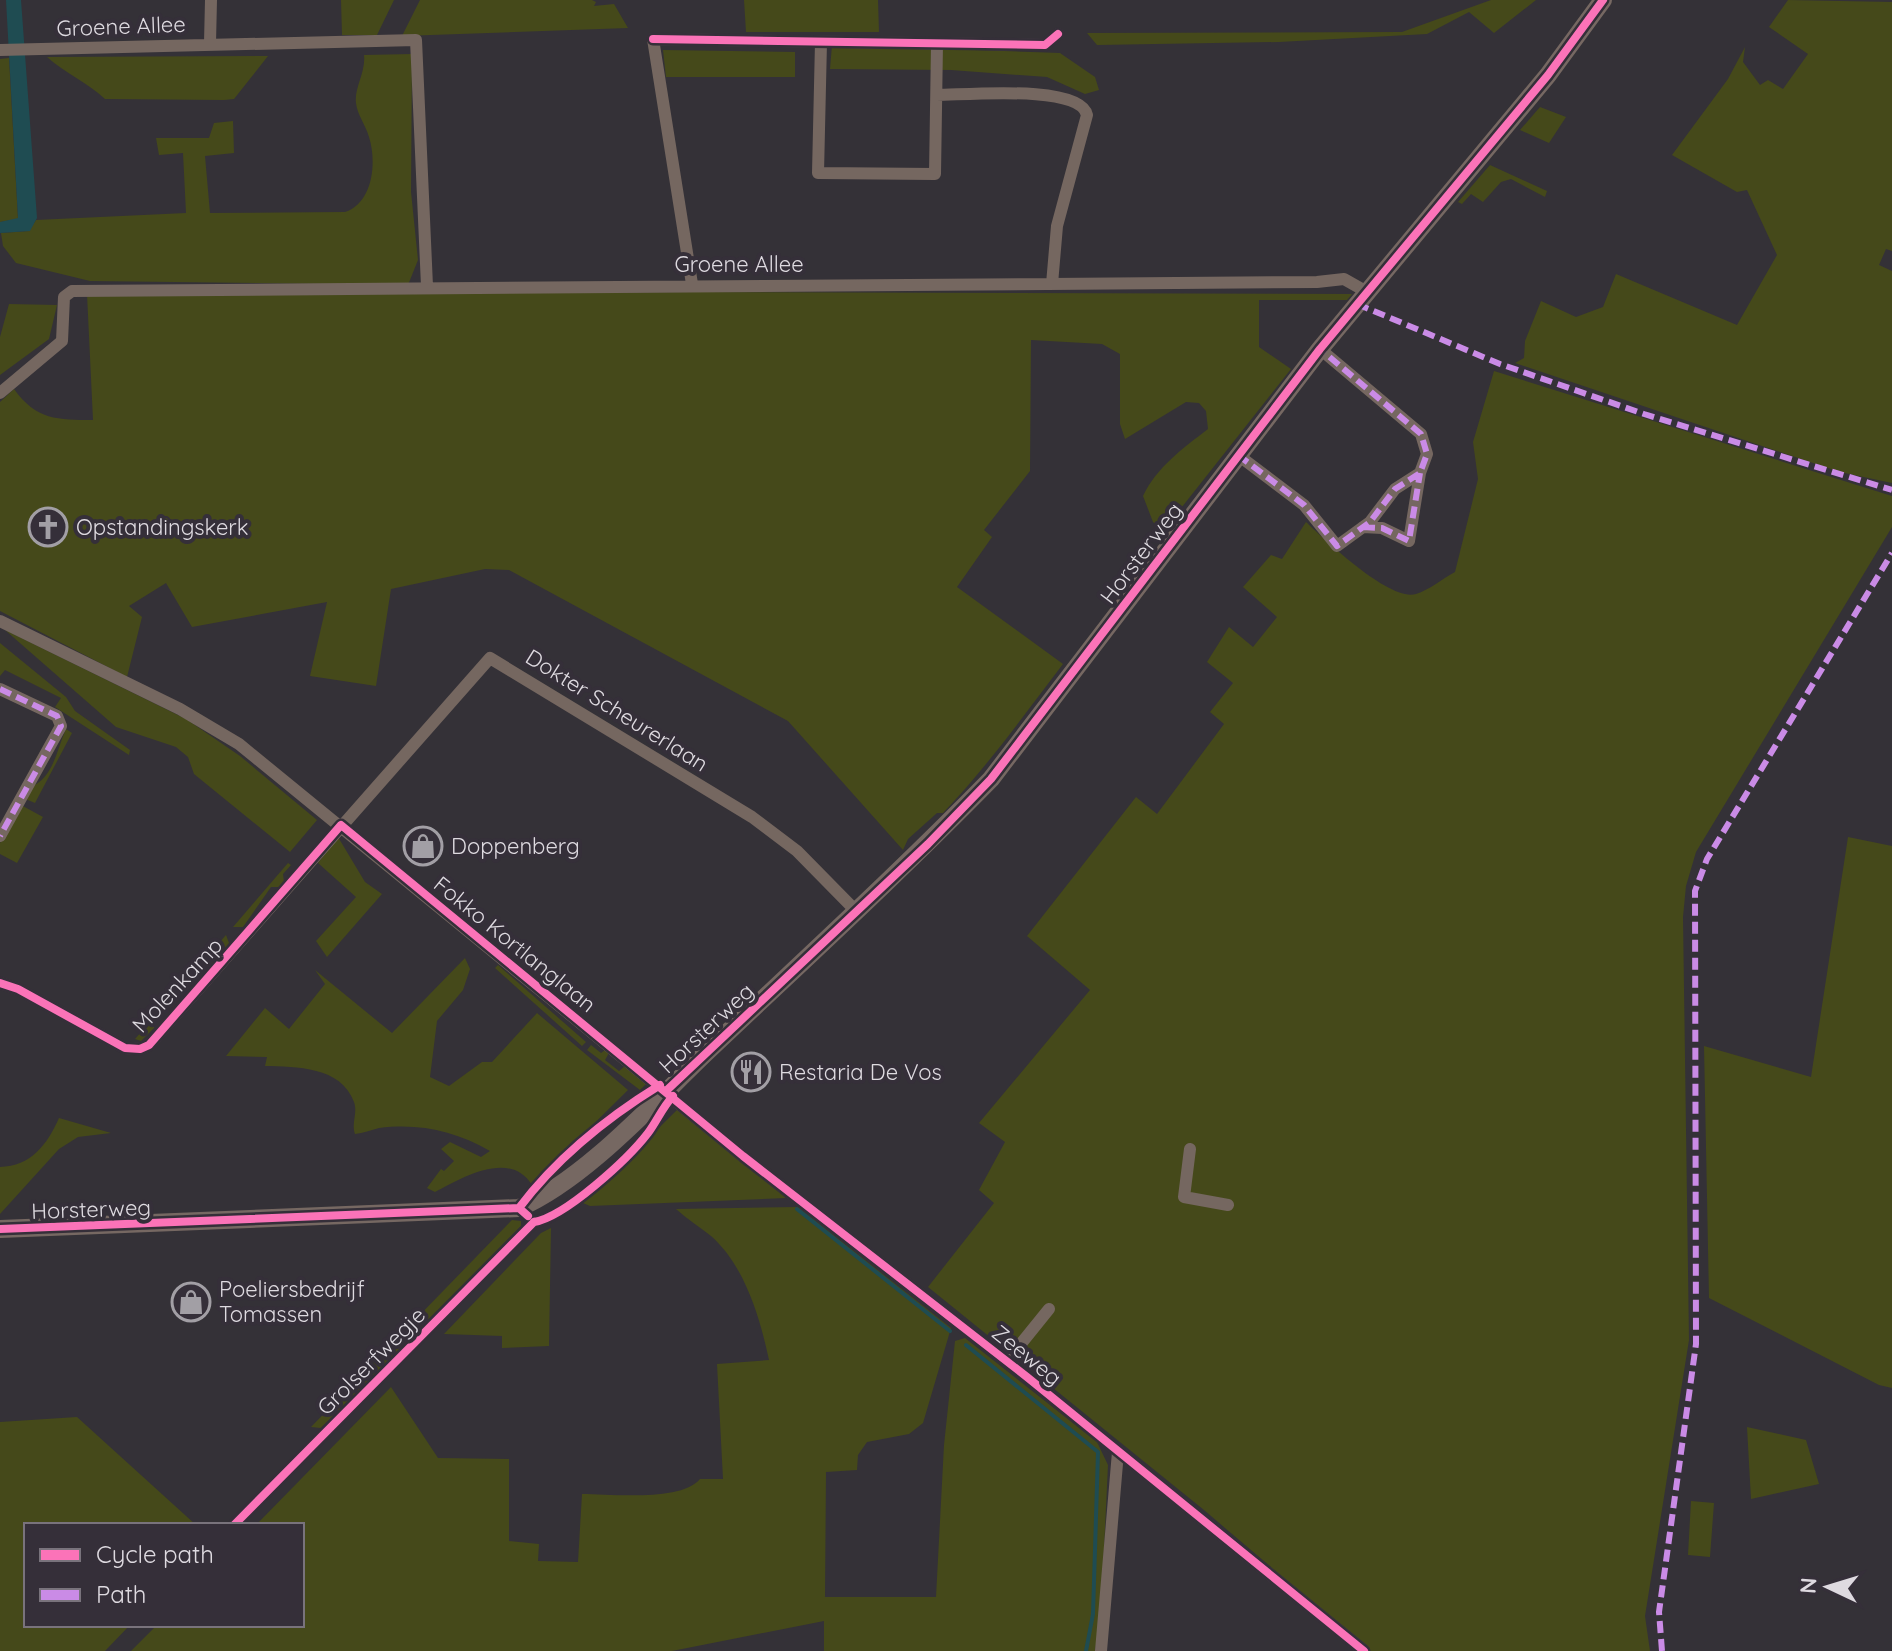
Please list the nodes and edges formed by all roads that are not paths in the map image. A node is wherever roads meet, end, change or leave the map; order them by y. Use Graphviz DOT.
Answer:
graph roads {
  1 [pos="211,0"];
  2 [pos="1603,0"];
  3 [pos="1058,34"];
  4 [pos="821,42"];
  5 [pos="210,43"];
  6 [pos="937,44"];
  7 [pos="2,49"];
  8 [pos="937,95"];
  9 [pos="692,284"];
  10 [pos="1052,284"];
  11 [pos="427,286"];
  12 [pos="1367,292"];
  13 [pos="1320,349"];
  14 [pos="0,393"];
  15 [pos="1238,455"];
  16 [pos="1420,473"];
  17 [pos="1363,527"];
  18 [pos="0,621"];
  19 [pos="0,689"];
  20 [pos="341,825"];
  21 [pos="0,836"];
  22 [pos="856,911"];
  23 [pos="0,983"];
  24 [pos="666,1091"];
  25 [pos="1190,1149"];
  26 [pos="1228,1205"];
  27 [pos="0,1229"];
  28 [pos="1049,1309"];
  29 [pos="1007,1361"];
  30 [pos="1118,1452"];
  31 [pos="1101,1651"];
  32 [pos="1364,1651"];
  1 -- 5 [label="street, Groene Allee"];
  2 -- 12 [label="main road, Horsterweg"];
  3 -- 6 [label="street"];
  4 -- 6 [label="street"];
  4 -- 8 [label="street"];
  4 -- 9 [label="street"];
  5 -- 7 [label="street, Groene Allee"];
  5 -- 11 [label="street, Groene Allee"];
  6 -- 8 [label="street"];
  8 -- 10 [label="street"];
  9 -- 10 [label="street, Groene Allee"];
  9 -- 11 [label="street, Groene Allee"];
  10 -- 12 [label="street, Groene Allee"];
  11 -- 14 [label="street, Groene Allee"];
  12 -- 13 [label="main road, Horsterweg"];
  13 -- 15 [label="main road, Horsterweg"];
  13 -- 16 [label="street"];
  15 -- 17 [label="street"];
  15 -- 22 [label="main road, Horsterweg"];
  16 -- 17 [label="street"];
  16 -- 17 [label="street"];
  18 -- 20 [label="street, Fokko Kortlanglaan"];
  19 -- 21 [label="street"];
  20 -- 22 [label="street, Dokter Scheurerlaan"];
  20 -- 23 [label="street, Molenkamp"];
  20 -- 24 [label="street, Fokko Kortlanglaan"];
  22 -- 24 [label="main road, Horsterweg"];
  24 -- 27 [label="main road, Horsterweg"];
  24 -- 29 [label="street, Zeeweg"];
  25 -- 26 [label="street"];
  28 -- 29 [label="street"];
  29 -- 30 [label="street, Zeeweg"];
  30 -- 31 [label="street"];
  30 -- 32 [label="street, Zeeweg"];
}
